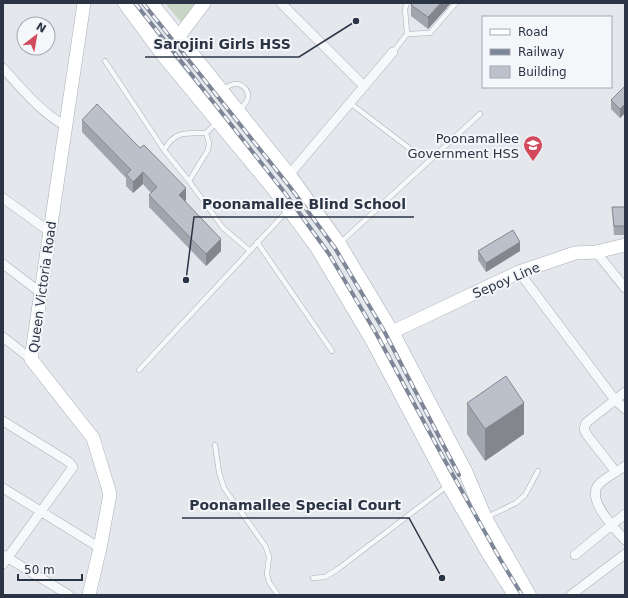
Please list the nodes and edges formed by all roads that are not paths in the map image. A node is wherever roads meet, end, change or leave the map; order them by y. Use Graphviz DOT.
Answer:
graph roads {
  1 [pos="84,3"];
  2 [pos="125,3"];
  3 [pos="151,3"];
  4 [pos="204,3"];
  5 [pos="281,3"];
  6 [pos="407,3"];
  7 [pos="456,3"];
  8 [pos="407,34"];
  9 [pos="177,37"];
  10 [pos="393,52"];
  11 [pos="164,56"];
  12 [pos="105,61"];
  13 [pos="3,68"];
  14 [pos="364,86"];
  15 [pos="222,90"];
  16 [pos="350,103"];
  17 [pos="238,111"];
  18 [pos="480,114"];
  19 [pos="219,121"];
  20 [pos="66,126"];
  21 [pos="206,133"];
  22 [pos="410,148"];
  23 [pos="164,150"];
  24 [pos="290,175"];
  25 [pos="188,181"];
  26 [pos="3,198"];
  27 [pos="289,209"];
  28 [pos="50,232"];
  29 [pos="257,242"];
  30 [pos="339,244"];
  31 [pos="625,245"];
  32 [pos="249,250"];
  33 [pos="596,252"];
  34 [pos="3,264"];
  35 [pos="519,272"];
  36 [pos="625,288"];
  37 [pos="41,293"];
  38 [pos="392,332"];
  39 [pos="3,336"];
  40 [pos="374,343"];
  41 [pos="332,351"];
  42 [pos="31,360"];
  43 [pos="139,370"];
  44 [pos="625,392"];
  45 [pos="615,400"];
  46 [pos="625,410"];
  47 [pos="3,420"];
  48 [pos="215,445"];
  49 [pos="625,466"];
  50 [pos="538,471"];
  51 [pos="616,472"];
  52 [pos="449,485"];
  53 [pos="3,488"];
  54 [pos="41,512"];
  55 [pos="625,514"];
  56 [pos="485,518"];
  57 [pos="613,525"];
  58 [pos="625,540"];
  59 [pos="100,548"];
  60 [pos="625,554"];
  61 [pos="575,555"];
  62 [pos="4,559"];
  63 [pos="313,578"];
  64 [pos="69,595"];
  65 [pos="89,595"];
  66 [pos="278,595"];
  67 [pos="515,595"];
  68 [pos="529,595"];
  69 [pos="571,595"];
  1 -- 20 [label="street, Queen Victoria Road"];
  2 -- 11 [label="main road"];
  3 -- 9 [label="main road"];
  4 -- 9 [label="street"];
  5 -- 14 [label="street"];
  6 -- 8 [label="lane"];
  7 -- 8 [label="lane"];
  8 -- 10 [label="lane"];
  9 -- 11 [label="street"];
  9 -- 15 [label="main road"];
  10 -- 14 [label="street"];
  11 -- 19 [label="main road"];
  12 -- 23 [label="lane"];
  13 -- 20 [label="street"];
  14 -- 16 [label="street"];
  15 -- 17 [label="main road"];
  15 -- 17 [label="lane"];
  16 -- 22 [label="lane"];
  16 -- 24 [label="street"];
  17 -- 24 [label="main road"];
  18 -- 30 [label="lane"];
  19 -- 21 [label="lane"];
  19 -- 27 [label="main road"];
  20 -- 28 [label="street, Queen Victoria Road"];
  21 -- 23 [label="lane"];
  21 -- 25 [label="lane"];
  23 -- 25 [label="lane"];
  24 -- 30 [label="main road"];
  25 -- 32 [label="lane"];
  26 -- 28 [label="street"];
  27 -- 29 [label="lane"];
  27 -- 40 [label="main road"];
  28 -- 37 [label="street, Queen Victoria Road"];
  29 -- 32 [label="lane"];
  29 -- 41 [label="lane"];
  30 -- 38 [label="main road"];
  31 -- 33 [label="street, Sepoy Line"];
  32 -- 43 [label="lane"];
  33 -- 35 [label="street, Sepoy Line"];
  33 -- 36 [label="street"];
  34 -- 37 [label="street"];
  35 -- 38 [label="street, Sepoy Line"];
  35 -- 45 [label="street"];
  37 -- 42 [label="street, Queen Victoria Road"];
  38 -- 40 [label="street, Sepoy Line"];
  38 -- 56 [label="main road"];
  39 -- 42 [label="street"];
  40 -- 52 [label="main road"];
  42 -- 59 [label="street, Queen Victoria Road"];
  44 -- 45 [label="street"];
  45 -- 46 [label="street"];
  45 -- 51 [label="street"];
  47 -- 54 [label="street"];
  48 -- 66 [label="lane"];
  49 -- 51 [label="street"];
  50 -- 56 [label="lane"];
  51 -- 57 [label="street"];
  52 -- 63 [label="lane"];
  52 -- 67 [label="main road"];
  53 -- 54 [label="street"];
  54 -- 59 [label="street"];
  54 -- 62 [label="street"];
  55 -- 57 [label="street"];
  56 -- 68 [label="main road"];
  57 -- 58 [label="street"];
  57 -- 61 [label="street"];
  59 -- 65 [label="street, Queen Victoria Road"];
  60 -- 69 [label="street"];
  62 -- 64 [label="street"];
}
